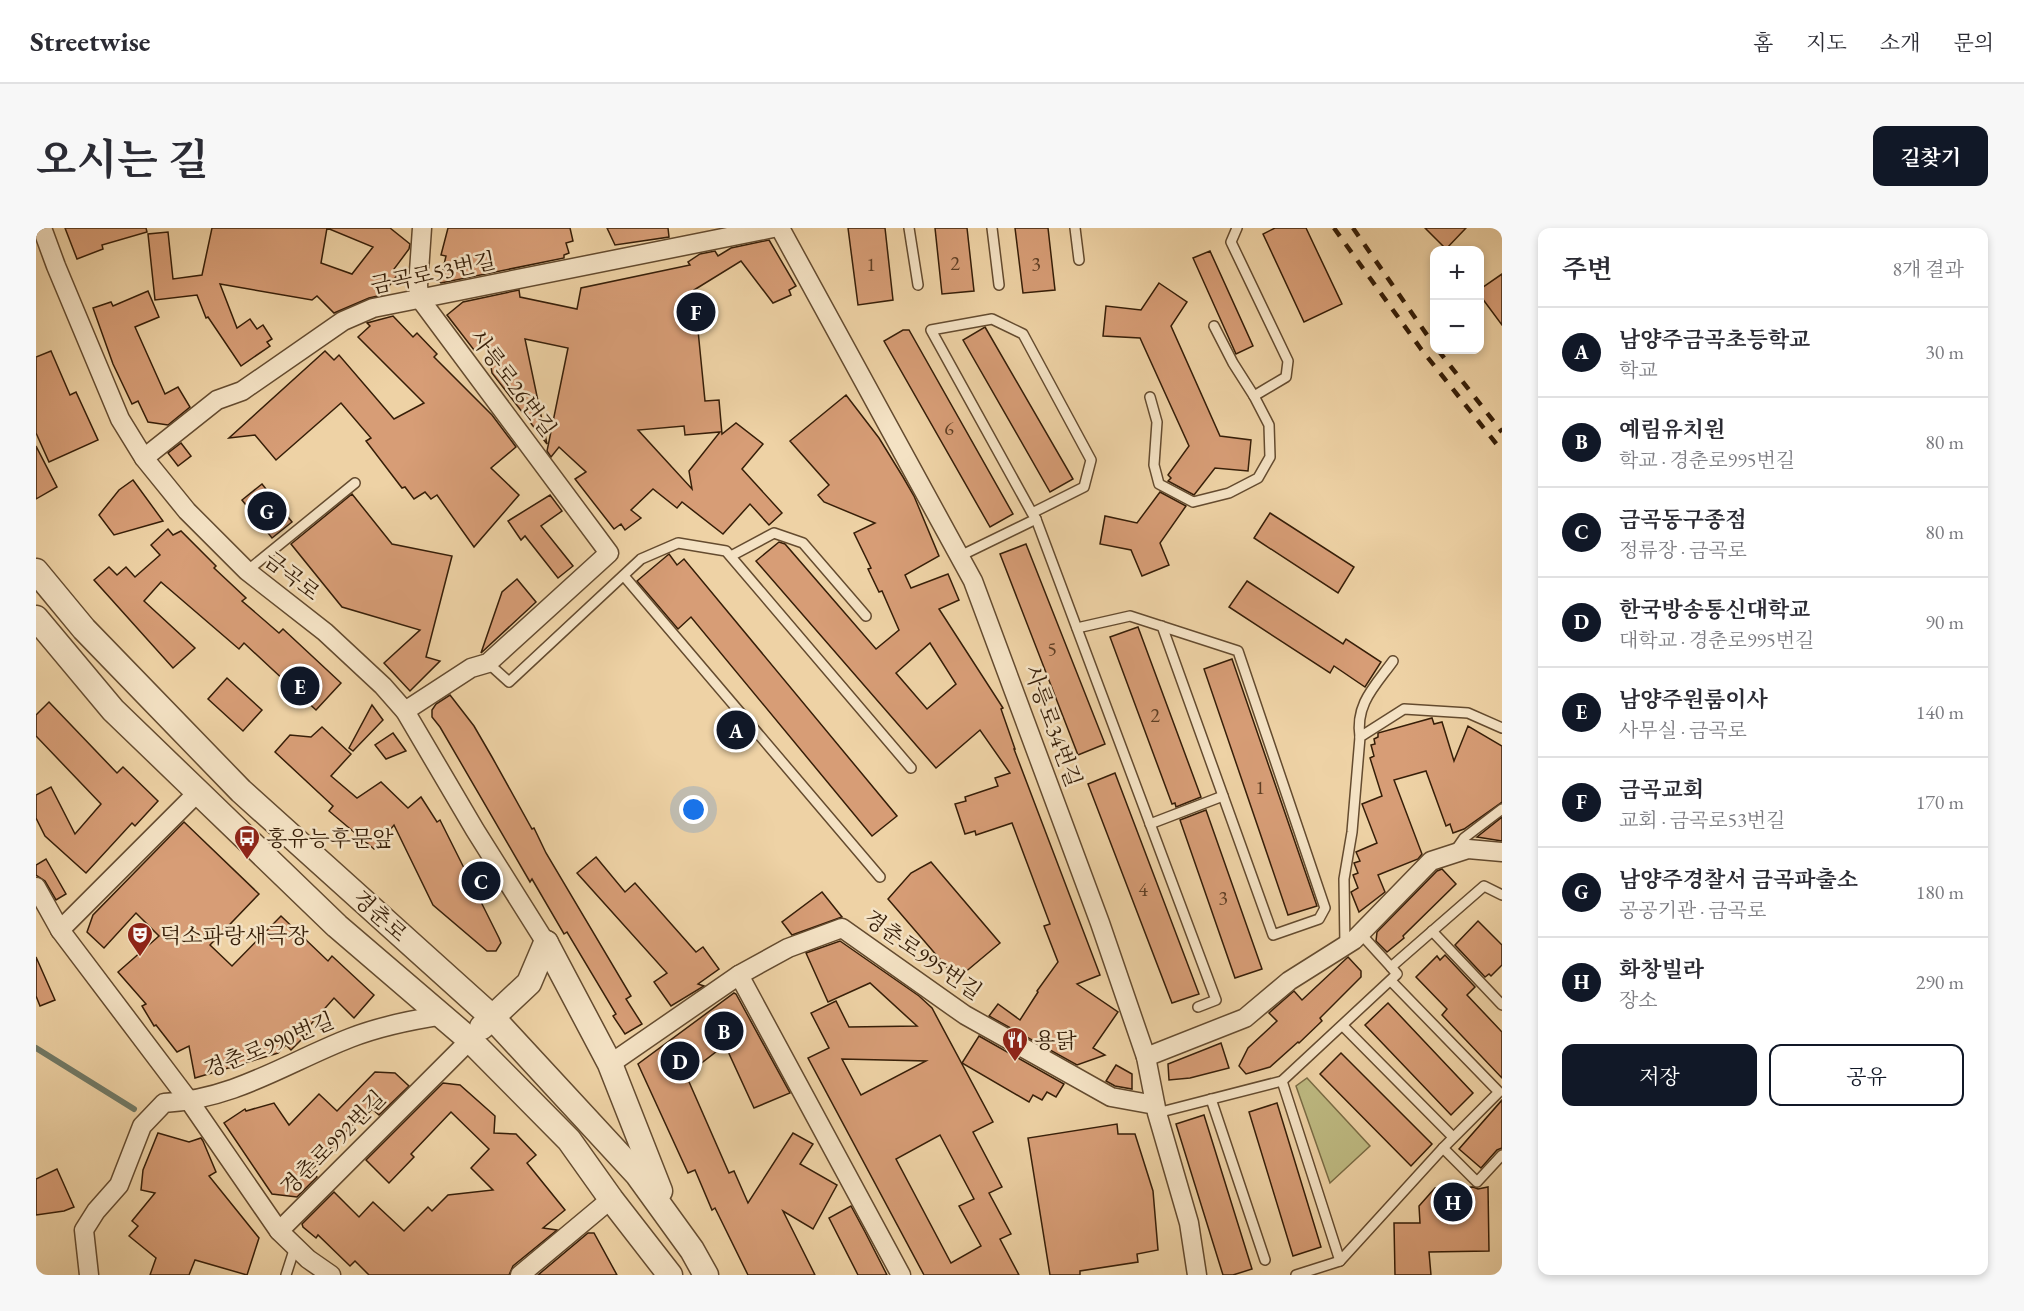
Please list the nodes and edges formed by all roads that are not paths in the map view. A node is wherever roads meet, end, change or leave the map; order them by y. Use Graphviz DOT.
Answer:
graph roads {
  1 [pos="42,228"];
  2 [pos="422,228"];
  3 [pos="773,228"];
  4 [pos="780,228"];
  5 [pos="909,228"];
  6 [pos="992,228"];
  7 [pos="1075,228"];
  8 [pos="1237,228"];
  9 [pos="1079,260"];
  10 [pos="918,285"];
  11 [pos="999,285"];
  12 [pos="420,299"];
  13 [pos="1214,326"];
  14 [pos="1254,396"];
  15 [pos="1150,397"];
  16 [pos="144,458"];
  17 [pos="355,483"];
  18 [pos="1034,516"];
  19 [pos="731,556"];
  20 [pos="960,556"];
  21 [pos="36,571"];
  22 [pos="246,571"];
  23 [pos="624,576"];
  24 [pos="867,616"];
  25 [pos="36,618"];
  26 [pos="1162,626"];
  27 [pos="1077,628"];
  28 [pos="1393,661"];
  29 [pos="488,663"];
  30 [pos="405,711"];
  31 [pos="1502,728"];
  32 [pos="1360,737"];
  33 [pos="911,768"];
  34 [pos="198,792"];
  35 [pos="1223,796"];
  36 [pos="1502,809"];
  37 [pos="1150,824"];
  38 [pos="1502,852"];
  39 [pos="1452,854"];
  40 [pos="880,877"];
  41 [pos="36,887"];
  42 [pos="1502,895"];
  43 [pos="60,930"];
  44 [pos="1432,932"];
  45 [pos="1360,933"];
  46 [pos="546,942"];
  47 [pos="1345,946"];
  48 [pos="1391,967"];
  49 [pos="740,975"];
  50 [pos="1391,981"];
  51 [pos="1502,1005"];
  52 [pos="1198,1007"];
  53 [pos="444,1015"];
  54 [pos="492,1017"];
  55 [pos="1343,1026"];
  56 [pos="470,1040"];
  57 [pos="1146,1057"];
  58 [pos="610,1064"];
  59 [pos="1282,1082"];
  60 [pos="1211,1099"];
  61 [pos="190,1102"];
  62 [pos="1156,1109"];
  63 [pos="1453,1137"];
  64 [pos="1443,1148"];
  65 [pos="1502,1155"];
  66 [pos="611,1199"];
  67 [pos="671,1221"];
  68 [pos="279,1231"];
  69 [pos="295,1247"];
  70 [pos="1265,1260"];
  71 [pos="1340,1261"];
  72 [pos="89,1275"];
  73 [pos="286,1275"];
  74 [pos="331,1275"];
  75 [pos="519,1275"];
  76 [pos="670,1275"];
  77 [pos="706,1275"];
  78 [pos="902,1275"];
  79 [pos="1197,1275"];
  80 [pos="1296,1275"];
  1 -- 16 [label="street, 금곡로"];
  2 -- 12 [label="street"];
  3 -- 12 [label="street, 금곡로53번길"];
  4 -- 20 [label="street, 사릉로34번길"];
  5 -- 10 [label="lane"];
  6 -- 11 [label="lane"];
  7 -- 9 [label="lane"];
  8 -- 14 [label="lane"];
  12 -- 16 [label="street, 금곡로53번길"];
  12 -- 29 [label="street, 사릉로26번길"];
  13 -- 14 [label="lane"];
  14 -- 15 [label="lane"];
  16 -- 22 [label="street, 금곡로"];
  17 -- 22 [label="lane"];
  18 -- 18 [label="lane"];
  18 -- 20 [label="lane"];
  18 -- 27 [label="lane"];
  19 -- 23 [label="lane"];
  19 -- 24 [label="lane"];
  19 -- 33 [label="lane"];
  20 -- 57 [label="street, 사릉로34번길"];
  21 -- 54 [label="street, 경춘로"];
  22 -- 30 [label="street, 금곡로"];
  23 -- 29 [label="lane"];
  23 -- 40 [label="lane"];
  25 -- 34 [label="street, 경춘로"];
  26 -- 27 [label="lane"];
  26 -- 35 [label="lane"];
  26 -- 35 [label="lane"];
  27 -- 37 [label="lane"];
  28 -- 32 [label="lane"];
  29 -- 30 [label="street"];
  30 -- 46 [label="street, 금곡로"];
  31 -- 32 [label="lane"];
  32 -- 47 [label="lane"];
  34 -- 43 [label="street"];
  34 -- 53 [label="street, 경춘로"];
  35 -- 37 [label="lane"];
  36 -- 39 [label="lane"];
  37 -- 52 [label="lane"];
  38 -- 39 [label="street"];
  39 -- 45 [label="street"];
  41 -- 43 [label="street"];
  42 -- 44 [label="lane"];
  43 -- 61 [label="street"];
  44 -- 48 [label="lane"];
  44 -- 51 [label="lane"];
  45 -- 47 [label="street"];
  45 -- 48 [label="lane"];
  46 -- 54 [label="street"];
  46 -- 58 [label="street"];
  47 -- 57 [label="street"];
  48 -- 50 [label="lane"];
  49 -- 58 [label="street, 경춘로995번길"];
  49 -- 62 [label="street, 경춘로995번길"];
  49 -- 78 [label="street"];
  50 -- 55 [label="lane"];
  50 -- 63 [label="lane"];
  53 -- 56 [label="street, 경춘로"];
  53 -- 61 [label="street, 경춘로990번길"];
  54 -- 56 [label="street"];
  54 -- 67 [label="street, 경춘로"];
  55 -- 59 [label="lane"];
  55 -- 63 [label="lane"];
  56 -- 66 [label="street, 경춘로"];
  56 -- 68 [label="street, 경춘로992번길"];
  57 -- 62 [label="street, 사릉로34번길"];
  58 -- 67 [label="street"];
  59 -- 60 [label="lane"];
  59 -- 71 [label="lane"];
  60 -- 62 [label="lane"];
  60 -- 70 [label="lane"];
  61 -- 68 [label="street"];
  61 -- 72 [label="street, 경춘로990번길"];
  62 -- 79 [label="street, 사릉로34번길"];
  63 -- 64 [label="lane"];
  64 -- 65 [label="lane"];
  64 -- 71 [label="lane"];
  66 -- 75 [label="street"];
  66 -- 76 [label="street, 경춘로"];
  67 -- 77 [label="street, 경춘로"];
  68 -- 69 [label="street, 경춘로992번길"];
  69 -- 73 [label="lane"];
  69 -- 74 [label="street, 경춘로992번길"];
  71 -- 80 [label="lane"];
}
